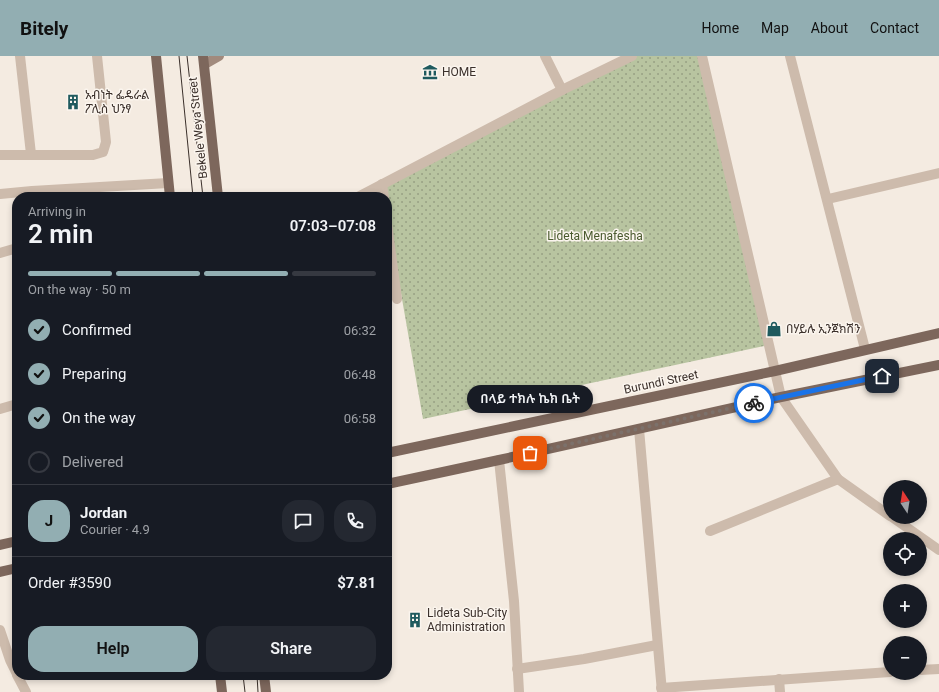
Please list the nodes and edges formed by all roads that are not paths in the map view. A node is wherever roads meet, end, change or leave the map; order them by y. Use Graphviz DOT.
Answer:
graph roads {
  1 [pos="20,56"];
  2 [pos="97,56"];
  3 [pos="156,56"];
  4 [pos="219,56"];
  5 [pos="545,56"];
  6 [pos="632,56"];
  7 [pos="702,56"];
  8 [pos="790,56"];
  9 [pos="204,60"];
  10 [pos="562,90"];
  11 [pos="31,154"];
  12 [pos="0,155"];
  13 [pos="939,173"];
  14 [pos="168,183"];
  15 [pos="382,184"];
  16 [pos="57,192"];
  17 [pos="169,192"];
  18 [pos="217,192"];
  19 [pos="367,192"];
  20 [pos="383,192"];
  21 [pos="0,194"];
  22 [pos="12,194"];
  23 [pos="828,199"];
  24 [pos="12,249"];
  25 [pos="0,253"];
  26 [pos="392,262"];
  27 [pos="397,299"];
  28 [pos="939,333"];
  29 [pos="866,349"];
  30 [pos="939,365"];
  31 [pos="775,371"];
  32 [pos="781,396"];
  33 [pos="12,405"];
  34 [pos="0,409"];
  35 [pos="639,428"];
  36 [pos="392,452"];
  37 [pos="499,460"];
  38 [pos="838,479"];
  39 [pos="392,483"];
  40 [pos="883,510"];
  41 [pos="902,524"];
  42 [pos="710,531"];
  43 [pos="12,542"];
  44 [pos="0,546"];
  45 [pos="939,550"];
  46 [pos="12,569"];
  47 [pos="0,572"];
  48 [pos="0,630"];
  49 [pos="657,645"];
  50 [pos="5,661"];
  51 [pos="12,669"];
  52 [pos="517,669"];
  53 [pos="939,669"];
  54 [pos="927,670"];
  55 [pos="883,672"];
  56 [pos="779,679"];
  57 [pos="20,680"];
  58 [pos="221,680"];
  59 [pos="265,680"];
  60 [pos="662,690"];
  61 [pos="26,692"];
  62 [pos="222,692"];
  63 [pos="266,692"];
  64 [pos="519,692"];
  65 [pos="780,692"];
  1 -- 11 [label="street"];
  2 -- 11 [label="street"];
  3 -- 14 [label="main road"];
  4 -- 9 [label="main road"];
  5 -- 10 [label="street"];
  6 -- 10 [label="street"];
  7 -- 31 [label="street"];
  8 -- 23 [label="street"];
  9 -- 18 [label="main road, Bekele Weya Street"];
  10 -- 15 [label="street"];
  11 -- 12 [label="street"];
  13 -- 23 [label="street"];
  14 -- 16 [label="street"];
  14 -- 17 [label="main road"];
  15 -- 19 [label="street"];
  15 -- 20 [label="street"];
  21 -- 22 [label="street"];
  23 -- 29 [label="street"];
  24 -- 25 [label="street"];
  26 -- 27 [label="street"];
  28 -- 29 [label="main road, Burundi Street"];
  29 -- 31 [label="main road, Burundi Street"];
  30 -- 32 [label="main road"];
  31 -- 32 [label="street"];
  31 -- 36 [label="main road, Burundi Street"];
  32 -- 35 [label="main road"];
  32 -- 38 [label="street"];
  33 -- 34 [label="street"];
  35 -- 37 [label="main road"];
  35 -- 49 [label="street"];
  37 -- 39 [label="main road"];
  37 -- 52 [label="street"];
  38 -- 40 [label="street"];
  38 -- 42 [label="street"];
  41 -- 45 [label="street"];
  43 -- 44 [label="main road"];
  46 -- 47 [label="main road"];
  48 -- 50 [label="street"];
  49 -- 52 [label="street"];
  49 -- 60 [label="street"];
  50 -- 51 [label="street"];
  52 -- 64 [label="street"];
  53 -- 54 [label="street"];
  55 -- 56 [label="street"];
  56 -- 60 [label="street"];
  56 -- 65 [label="street"];
  57 -- 61 [label="street"];
  58 -- 62 [label="main road"];
  59 -- 63 [label="main road"];
}
